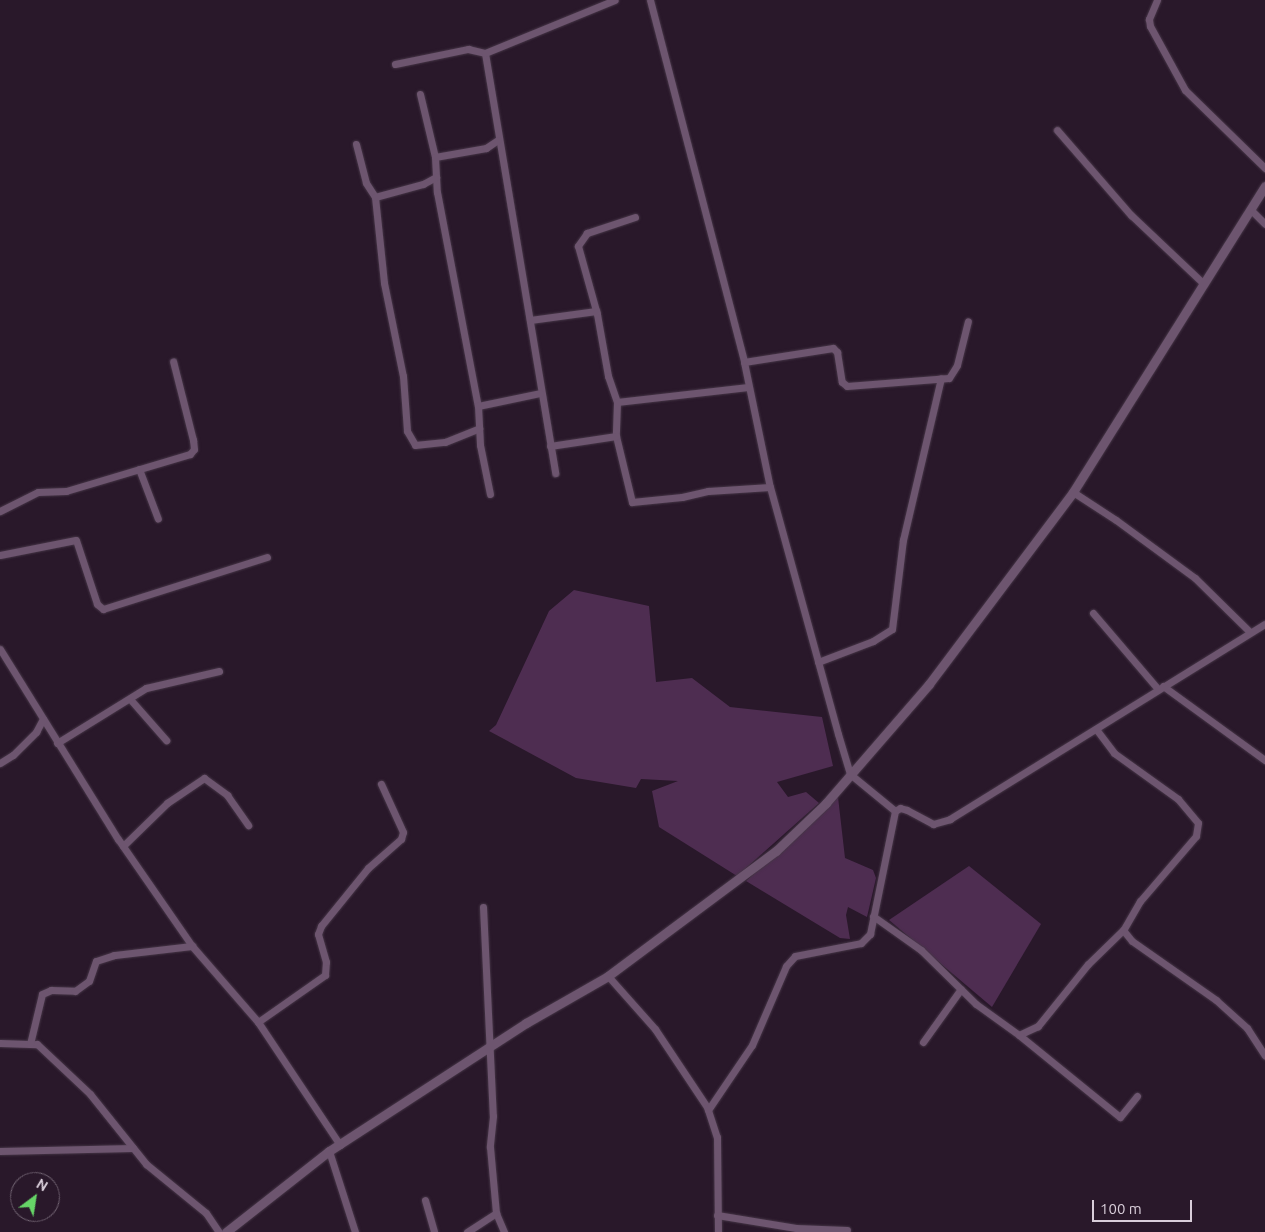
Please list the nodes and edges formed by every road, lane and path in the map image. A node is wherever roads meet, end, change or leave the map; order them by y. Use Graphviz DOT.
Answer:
graph roads {
  1 [pos="615,0"];
  2 [pos="650,0"];
  3 [pos="1157,0"];
  4 [pos="485,53"];
  5 [pos="395,64"];
  6 [pos="420,94"];
  7 [pos="1057,130"];
  8 [pos="498,140"];
  9 [pos="356,144"];
  10 [pos="435,158"];
  11 [pos="1265,168"];
  12 [pos="436,177"];
  13 [pos="1265,186"];
  14 [pos="375,196"];
  15 [pos="1250,209"];
  16 [pos="635,217"];
  17 [pos="1265,224"];
  18 [pos="1204,284"];
  19 [pos="596,310"];
  20 [pos="530,320"];
  21 [pos="968,321"];
  22 [pos="173,361"];
  23 [pos="744,362"];
  24 [pos="941,378"];
  25 [pos="748,387"];
  26 [pos="540,393"];
  27 [pos="617,402"];
  28 [pos="478,406"];
  29 [pos="479,428"];
  30 [pos="616,436"];
  31 [pos="550,446"];
  32 [pos="139,468"];
  33 [pos="555,473"];
  34 [pos="770,487"];
  35 [pos="1073,492"];
  36 [pos="490,494"];
  37 [pos="0,511"];
  38 [pos="158,519"];
  39 [pos="0,555"];
  40 [pos="268,558"];
  41 [pos="1093,613"];
  42 [pos="1265,624"];
  43 [pos="1250,632"];
  44 [pos="0,649"];
  45 [pos="818,662"];
  46 [pos="219,671"];
  47 [pos="1160,688"];
  48 [pos="130,699"];
  49 [pos="43,720"];
  50 [pos="1096,729"];
  51 [pos="166,740"];
  52 [pos="57,743"];
  53 [pos="1265,760"];
  54 [pos="0,763"];
  55 [pos="850,774"];
  56 [pos="382,784"];
  57 [pos="895,812"];
  58 [pos="248,825"];
  59 [pos="123,846"];
  60 [pos="484,907"];
  61 [pos="873,916"];
  62 [pos="1122,930"];
  63 [pos="192,946"];
  64 [pos="608,976"];
  65 [pos="961,989"];
  66 [pos="258,1022"];
  67 [pos="1019,1035"];
  68 [pos="923,1042"];
  69 [pos="0,1044"];
  70 [pos="30,1044"];
  71 [pos="490,1047"];
  72 [pos="1265,1056"];
  73 [pos="1137,1096"];
  74 [pos="708,1110"];
  75 [pos="340,1145"];
  76 [pos="133,1148"];
  77 [pos="0,1151"];
  78 [pos="329,1151"];
  79 [pos="425,1200"];
  80 [pos="496,1213"];
  81 [pos="717,1216"];
  82 [pos="847,1230"];
  83 [pos="219,1232"];
  84 [pos="226,1232"];
  85 [pos="355,1232"];
  86 [pos="434,1232"];
  87 [pos="467,1232"];
  88 [pos="504,1232"];
  89 [pos="718,1232"];
  1 -- 4 [label="street"];
  2 -- 23 [label="street"];
  3 -- 11 [label="street"];
  4 -- 5 [label="street"];
  4 -- 8 [label="street"];
  6 -- 10 [label="street"];
  7 -- 18 [label="street"];
  8 -- 10 [label="street"];
  8 -- 20 [label="street"];
  9 -- 14 [label="street"];
  10 -- 12 [label="street"];
  12 -- 14 [label="street"];
  12 -- 28 [label="street"];
  13 -- 15 [label="street"];
  14 -- 29 [label="street"];
  15 -- 17 [label="street"];
  15 -- 18 [label="street"];
  16 -- 19 [label="street"];
  18 -- 35 [label="street"];
  19 -- 20 [label="street"];
  19 -- 27 [label="street"];
  20 -- 26 [label="street"];
  21 -- 24 [label="street"];
  22 -- 32 [label="street"];
  23 -- 24 [label="street"];
  23 -- 25 [label="street"];
  24 -- 45 [label="street"];
  25 -- 27 [label="street"];
  25 -- 34 [label="street"];
  26 -- 28 [label="street"];
  26 -- 31 [label="street"];
  27 -- 30 [label="street"];
  28 -- 29 [label="street"];
  29 -- 36 [label="street"];
  30 -- 31 [label="street"];
  30 -- 34 [label="street"];
  31 -- 33 [label="street"];
  32 -- 37 [label="street"];
  32 -- 38 [label="street"];
  34 -- 45 [label="street"];
  35 -- 43 [label="street"];
  35 -- 55 [label="street"];
  39 -- 40 [label="street"];
  41 -- 47 [label="street"];
  42 -- 43 [label="street"];
  43 -- 47 [label="street"];
  44 -- 49 [label="street"];
  45 -- 55 [label="street"];
  46 -- 48 [label="street"];
  47 -- 50 [label="street"];
  47 -- 53 [label="street"];
  48 -- 51 [label="street"];
  48 -- 52 [label="street"];
  49 -- 52 [label="street"];
  49 -- 54 [label="street"];
  50 -- 57 [label="street"];
  50 -- 62 [label="street"];
  52 -- 59 [label="street"];
  55 -- 57 [label="street"];
  55 -- 64 [label="street"];
  56 -- 66 [label="street"];
  57 -- 61 [label="street"];
  58 -- 59 [label="street"];
  59 -- 63 [label="street"];
  60 -- 71 [label="street"];
  61 -- 65 [label="street"];
  61 -- 74 [label="street"];
  62 -- 67 [label="street"];
  62 -- 72 [label="street"];
  63 -- 66 [label="street"];
  63 -- 70 [label="street"];
  64 -- 71 [label="street"];
  64 -- 74 [label="street"];
  65 -- 67 [label="street"];
  65 -- 68 [label="street"];
  66 -- 75 [label="street"];
  67 -- 73 [label="street"];
  69 -- 70 [label="street"];
  70 -- 76 [label="street"];
  71 -- 75 [label="street"];
  71 -- 80 [label="street"];
  74 -- 81 [label="street"];
  75 -- 78 [label="street"];
  76 -- 77 [label="street"];
  76 -- 83 [label="street"];
  78 -- 84 [label="street"];
  78 -- 85 [label="street"];
  79 -- 86 [label="street"];
  80 -- 87 [label="street"];
  80 -- 88 [label="street"];
  81 -- 82 [label="street"];
  81 -- 89 [label="street"];
}
